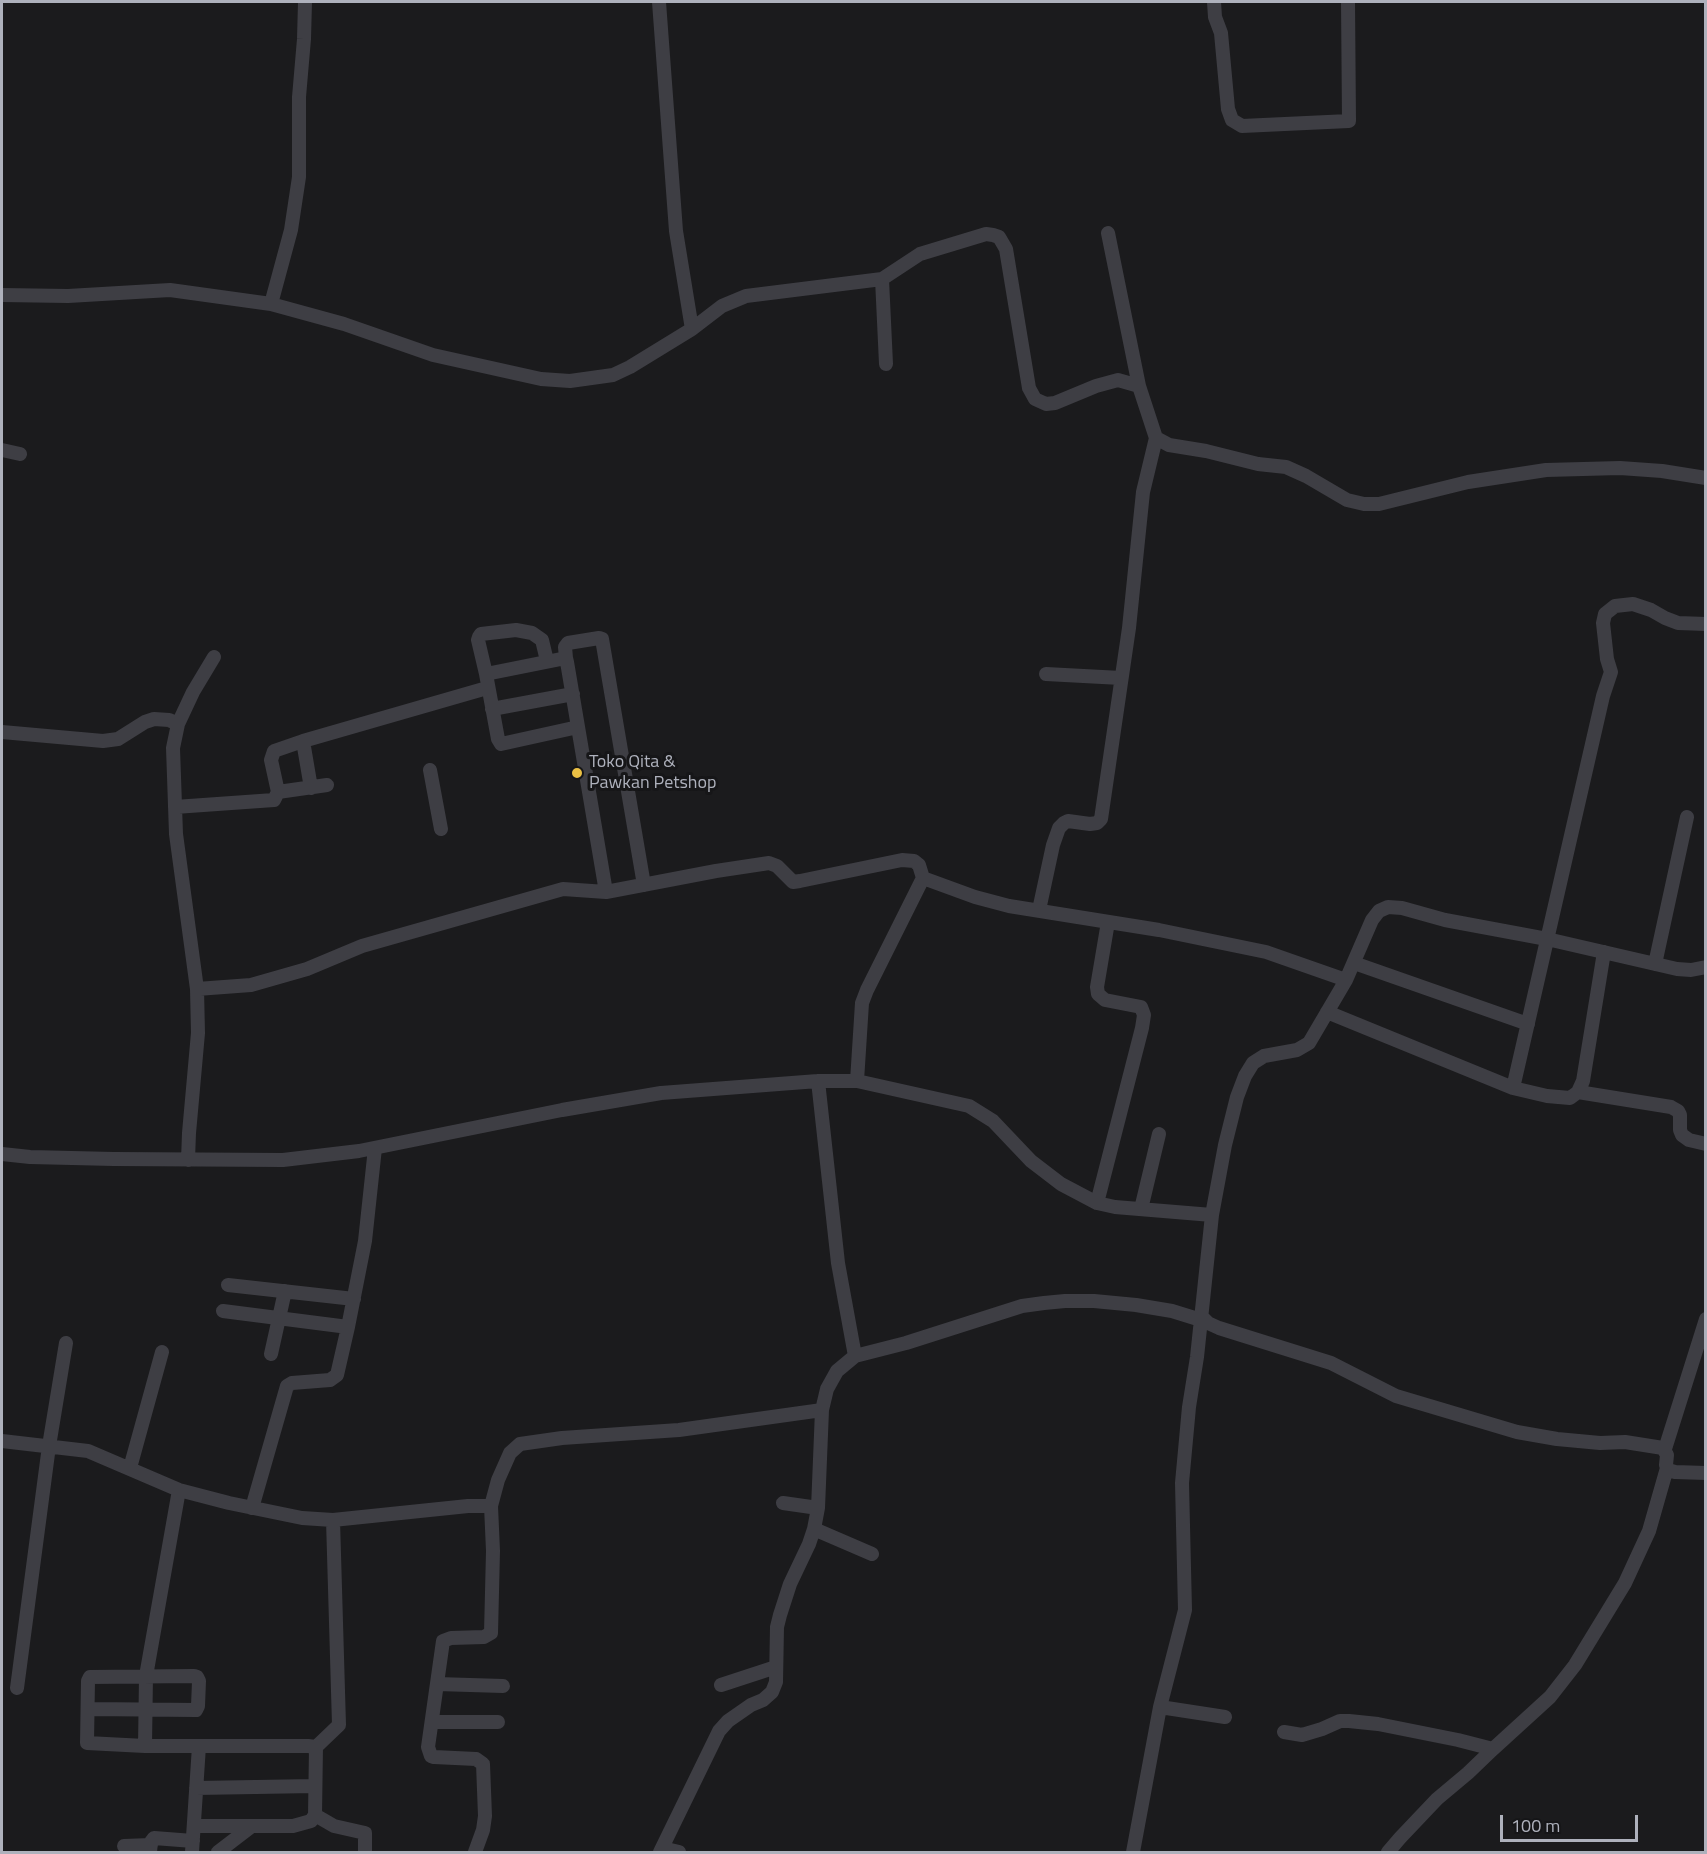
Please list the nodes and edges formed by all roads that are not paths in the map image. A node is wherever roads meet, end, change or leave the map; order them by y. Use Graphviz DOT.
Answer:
graph roads {
  1 [pos="305,2"];
  2 [pos="659,2"];
  3 [pos="1214,2"];
  4 [pos="1348,2"];
  5 [pos="1108,233"];
  6 [pos="882,279"];
  7 [pos="2,295"];
  8 [pos="271,304"];
  9 [pos="692,329"];
  10 [pos="886,364"];
  11 [pos="1139,386"];
  12 [pos="1156,438"];
  13 [pos="2,450"];
  14 [pos="20,454"];
  15 [pos="1706,478"];
  16 [pos="1706,624"];
  17 [pos="214,657"];
  18 [pos="566,657"];
  19 [pos="547,662"];
  20 [pos="1046,674"];
  21 [pos="1121,678"];
  22 [pos="486,681"];
  23 [pos="573,694"];
  24 [pos="492,709"];
  25 [pos="578,727"];
  26 [pos="2,732"];
  27 [pos="175,737"];
  28 [pos="303,741"];
  29 [pos="430,770"];
  30 [pos="327,785"];
  31 [pos="311,788"];
  32 [pos="278,792"];
  33 [pos="175,807"];
  34 [pos="1688,818"];
  35 [pos="441,829"];
  36 [pos="923,878"];
  37 [pos="644,885"];
  38 [pos="606,892"];
  39 [pos="1039,910"];
  40 [pos="1108,921"];
  41 [pos="1547,939"];
  42 [pos="1604,952"];
  43 [pos="1354,963"];
  44 [pos="1655,964"];
  45 [pos="1706,967"];
  46 [pos="1346,980"];
  47 [pos="197,989"];
  48 [pos="1327,1012"];
  49 [pos="1528,1024"];
  50 [pos="857,1081"];
  51 [pos="818,1082"];
  52 [pos="1513,1088"];
  53 [pos="1578,1092"];
  54 [pos="1160,1134"];
  55 [pos="1706,1144"];
  56 [pos="375,1148"];
  57 [pos="2,1154"];
  58 [pos="188,1160"];
  59 [pos="1097,1203"];
  60 [pos="1141,1209"];
  61 [pos="1212,1215"];
  62 [pos="228,1285"];
  63 [pos="285,1291"];
  64 [pos="354,1299"];
  65 [pos="223,1311"];
  66 [pos="278,1318"];
  67 [pos="1201,1318"];
  68 [pos="1706,1319"];
  69 [pos="348,1327"];
  70 [pos="66,1343"];
  71 [pos="162,1352"];
  72 [pos="272,1354"];
  73 [pos="855,1356"];
  74 [pos="822,1410"];
  75 [pos="2,1441"];
  76 [pos="48,1446"];
  77 [pos="1665,1449"];
  78 [pos="130,1468"];
  79 [pos="1667,1468"];
  80 [pos="1706,1473"];
  81 [pos="179,1490"];
  82 [pos="783,1503"];
  83 [pos="491,1506"];
  84 [pos="252,1508"];
  85 [pos="818,1508"];
  86 [pos="333,1520"];
  87 [pos="814,1529"];
  88 [pos="872,1554"];
  89 [pos="776,1667"];
  90 [pos="146,1676"];
  91 [pos="437,1684"];
  92 [pos="721,1685"];
  93 [pos="503,1686"];
  94 [pos="17,1688"];
  95 [pos="1160,1707"];
  96 [pos="88,1709"];
  97 [pos="146,1709"];
  98 [pos="1225,1717"];
  99 [pos="432,1722"];
  100 [pos="498,1722"];
  101 [pos="1284,1732"];
  102 [pos="145,1746"];
  103 [pos="199,1746"];
  104 [pos="316,1748"];
  105 [pos="1493,1749"];
  106 [pos="315,1786"];
  107 [pos="196,1788"];
  108 [pos="315,1815"];
  109 [pos="194,1826"];
  110 [pos="252,1826"];
  111 [pos="124,1846"];
  112 [pos="192,1847"];
  113 [pos="150,1849"];
  114 [pos="661,1850"];
  115 [pos="218,1852"];
  116 [pos="365,1852"];
  117 [pos="475,1852"];
  118 [pos="679,1852"];
  119 [pos="1133,1852"];
  120 [pos="1388,1852"];
  1 -- 8 [label="street"];
  2 -- 9 [label="street"];
  3 -- 4 [label="street"];
  5 -- 11 [label="street"];
  6 -- 9 [label="street"];
  6 -- 10 [label="street"];
  6 -- 11 [label="street"];
  7 -- 8 [label="street"];
  8 -- 9 [label="street"];
  11 -- 12 [label="street"];
  12 -- 15 [label="street"];
  12 -- 21 [label="street"];
  13 -- 14 [label="street"];
  16 -- 41 [label="street"];
  17 -- 27 [label="street"];
  18 -- 19 [label="street"];
  18 -- 23 [label="street"];
  18 -- 37 [label="street"];
  19 -- 22 [label="street"];
  19 -- 22 [label="street"];
  20 -- 21 [label="street"];
  21 -- 39 [label="street"];
  22 -- 24 [label="street"];
  22 -- 28 [label="street"];
  23 -- 24 [label="street"];
  23 -- 25 [label="street"];
  24 -- 25 [label="street"];
  25 -- 38 [label="street"];
  26 -- 27 [label="street"];
  27 -- 33 [label="street"];
  28 -- 31 [label="street"];
  28 -- 32 [label="street"];
  29 -- 35 [label="street"];
  30 -- 31 [label="street"];
  31 -- 32 [label="street"];
  32 -- 33 [label="street"];
  33 -- 47 [label="street"];
  34 -- 44 [label="street"];
  36 -- 37 [label="street"];
  36 -- 39 [label="street"];
  36 -- 50 [label="street"];
  37 -- 38 [label="street"];
  38 -- 47 [label="street"];
  39 -- 40 [label="street"];
  40 -- 46 [label="street"];
  40 -- 59 [label="street"];
  41 -- 42 [label="street"];
  41 -- 43 [label="street"];
  41 -- 49 [label="street"];
  42 -- 44 [label="street"];
  42 -- 53 [label="street"];
  43 -- 46 [label="street"];
  43 -- 49 [label="street"];
  44 -- 45 [label="street"];
  46 -- 48 [label="street"];
  47 -- 58 [label="street"];
  48 -- 52 [label="street"];
  48 -- 61 [label="street"];
  49 -- 52 [label="street"];
  50 -- 51 [label="street"];
  50 -- 59 [label="street"];
  51 -- 56 [label="street"];
  51 -- 73 [label="street"];
  52 -- 53 [label="street"];
  53 -- 55 [label="street"];
  54 -- 60 [label="street"];
  56 -- 58 [label="street"];
  56 -- 64 [label="street"];
  57 -- 58 [label="street"];
  59 -- 60 [label="street"];
  60 -- 61 [label="street"];
  61 -- 67 [label="street"];
  62 -- 63 [label="street"];
  63 -- 64 [label="street"];
  63 -- 66 [label="street"];
  64 -- 69 [label="street"];
  65 -- 66 [label="street"];
  66 -- 69 [label="street"];
  66 -- 72 [label="street"];
  67 -- 73 [label="street"];
  67 -- 77 [label="street"];
  67 -- 95 [label="street"];
  68 -- 77 [label="street"];
  69 -- 84 [label="street"];
  70 -- 76 [label="street"];
  71 -- 78 [label="street"];
  73 -- 74 [label="street"];
  74 -- 83 [label="street"];
  74 -- 85 [label="street"];
  75 -- 76 [label="street"];
  76 -- 78 [label="street"];
  76 -- 94 [label="street"];
  77 -- 79 [label="street"];
  78 -- 81 [label="street"];
  79 -- 80 [label="street"];
  79 -- 105 [label="street"];
  81 -- 84 [label="street"];
  81 -- 90 [label="street"];
  82 -- 85 [label="street"];
  83 -- 86 [label="street"];
  83 -- 91 [label="street"];
  84 -- 86 [label="street"];
  85 -- 87 [label="street"];
  86 -- 104 [label="street"];
  87 -- 88 [label="street"];
  87 -- 89 [label="street"];
  89 -- 92 [label="street"];
  89 -- 114 [label="street"];
  90 -- 96 [label="street"];
  90 -- 97 [label="street"];
  90 -- 97 [label="street"];
  91 -- 93 [label="street"];
  91 -- 99 [label="street"];
  95 -- 98 [label="street"];
  95 -- 119 [label="street"];
  96 -- 97 [label="street"];
  96 -- 102 [label="street"];
  97 -- 102 [label="street"];
  99 -- 100 [label="street"];
  99 -- 117 [label="street"];
  101 -- 105 [label="street"];
  102 -- 103 [label="street"];
  103 -- 104 [label="street"];
  103 -- 107 [label="street"];
  104 -- 106 [label="street"];
  105 -- 120 [label="street"];
  106 -- 107 [label="street"];
  106 -- 108 [label="street"];
  107 -- 109 [label="street"];
  108 -- 110 [label="street"];
  108 -- 116 [label="street"];
  109 -- 110 [label="street"];
  109 -- 112 [label="street"];
  110 -- 115 [label="street"];
  111 -- 113 [label="street"];
  112 -- 113 [label="street"];
  114 -- 118 [label="street"];
}
